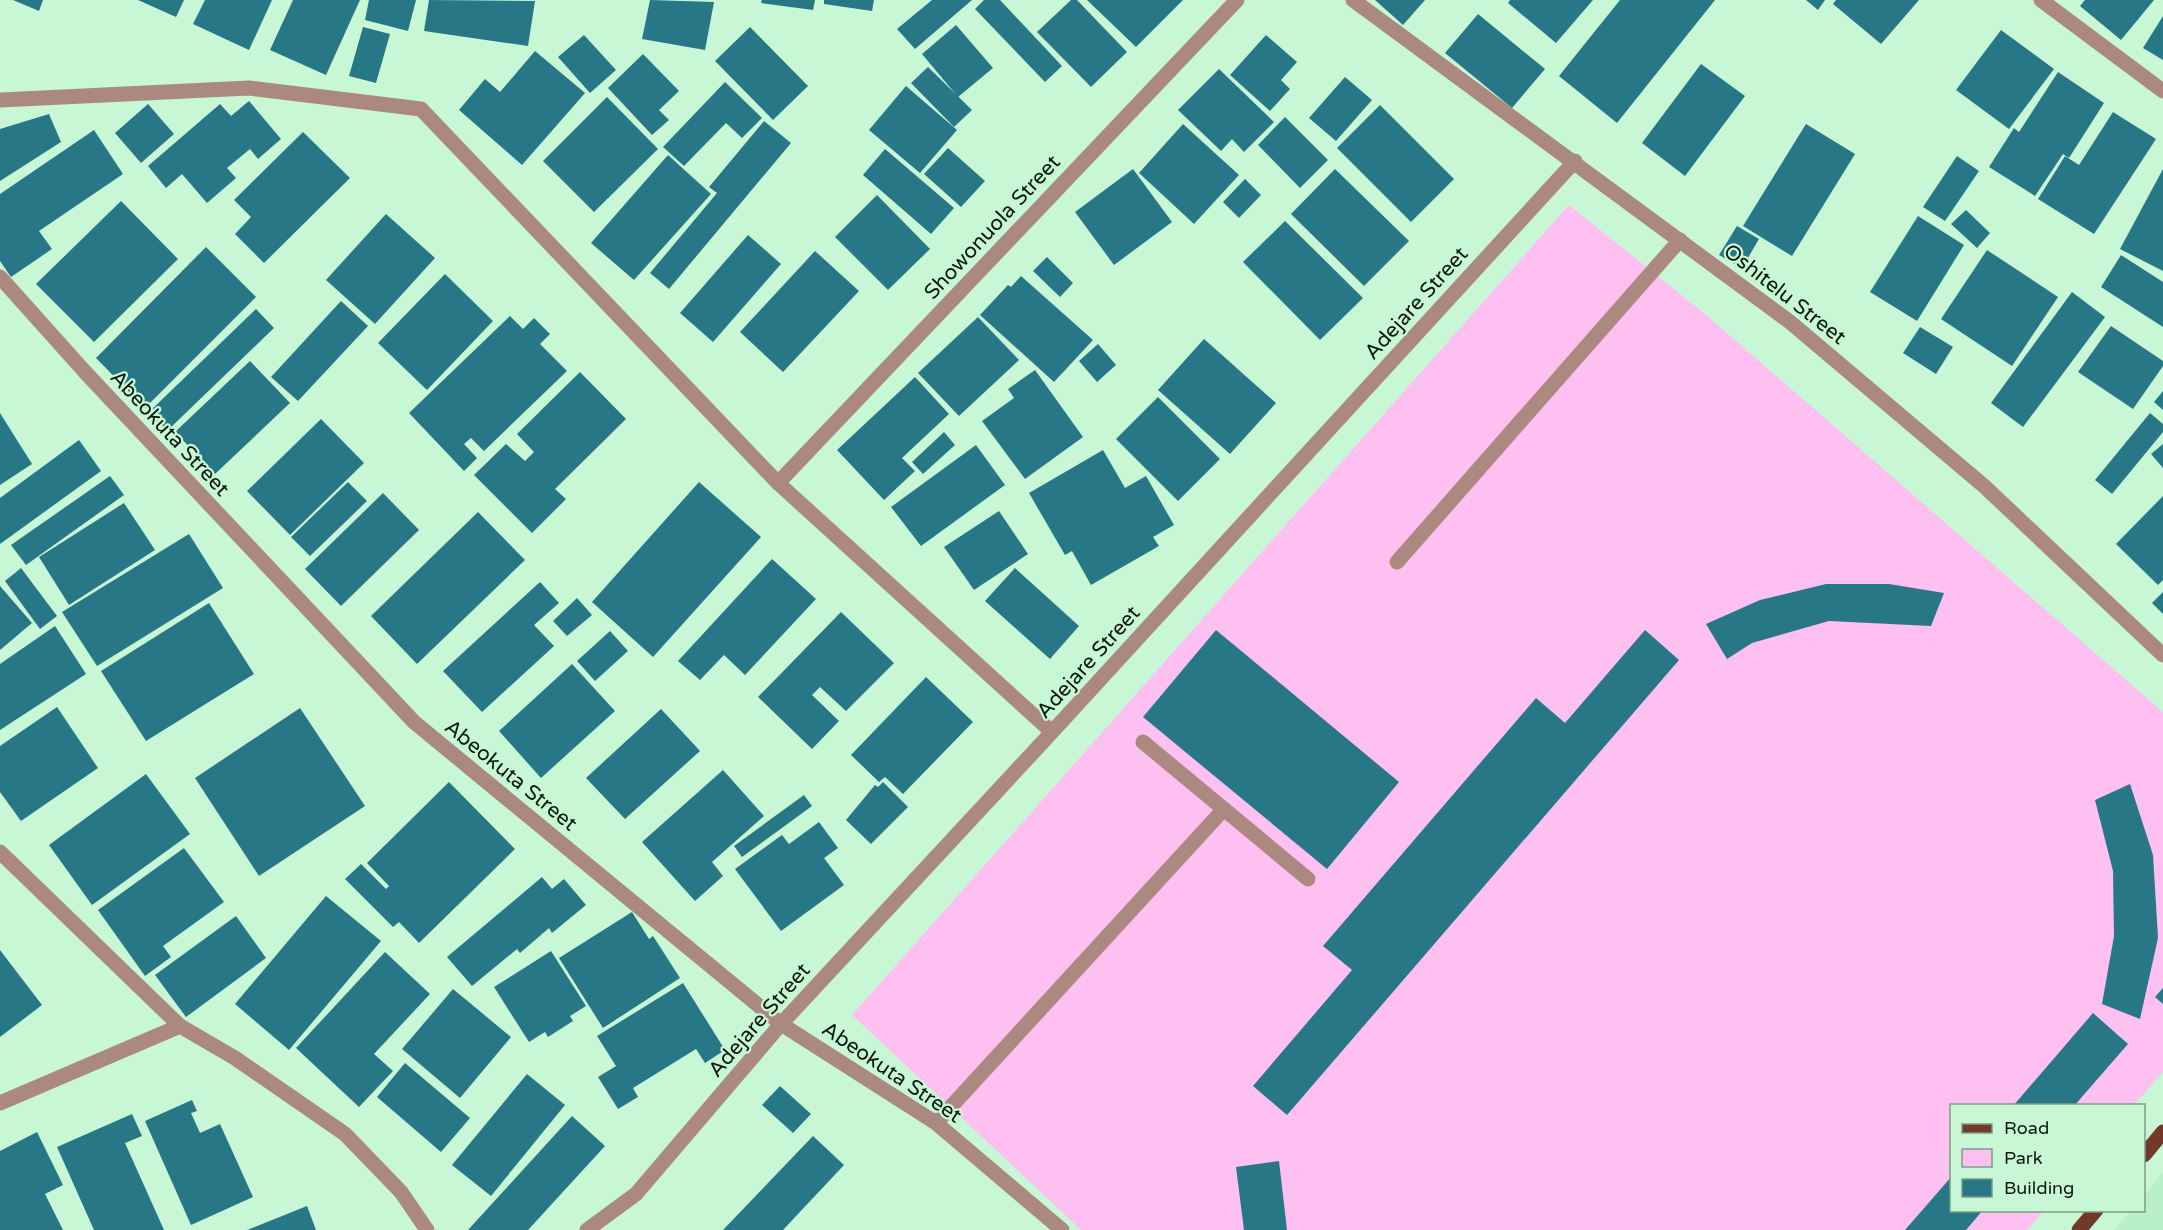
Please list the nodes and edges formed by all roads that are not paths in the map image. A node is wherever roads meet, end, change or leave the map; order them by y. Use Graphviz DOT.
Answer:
graph roads {
  1 [pos="1237,0"];
  2 [pos="1353,0"];
  3 [pos="2041,0"];
  4 [pos="2163,91"];
  5 [pos="0,100"];
  6 [pos="1575,161"];
  7 [pos="1680,240"];
  8 [pos="0,277"];
  9 [pos="778,483"];
  10 [pos="1397,562"];
  11 [pos="2163,655"];
  12 [pos="1052,732"];
  13 [pos="1143,742"];
  14 [pos="1224,809"];
  15 [pos="0,852"];
  16 [pos="1308,879"];
  17 [pos="781,1024"];
  18 [pos="180,1026"];
  19 [pos="0,1103"];
  20 [pos="936,1123"];
  21 [pos="2163,1132"];
  22 [pos="2145,1154"];
  23 [pos="2094,1212"];
  24 [pos="427,1230"];
  25 [pos="587,1230"];
  26 [pos="1062,1230"];
  27 [pos="2079,1230"];
  1 -- 9 [label="street, Showonuola Street"];
  2 -- 6 [label="street, Oshitelu Street"];
  3 -- 4 [label="street"];
  5 -- 9 [label="street"];
  6 -- 7 [label="street, Oshitelu Street"];
  6 -- 12 [label="street, Adejare Street"];
  7 -- 10 [label="street"];
  7 -- 11 [label="street, Oshitelu Street"];
  8 -- 17 [label="street, Abeokuta Street"];
  9 -- 12 [label="street"];
  12 -- 17 [label="street, Adejare Street"];
  13 -- 14 [label="street"];
  14 -- 16 [label="street"];
  14 -- 20 [label="street"];
  15 -- 18 [label="street"];
  17 -- 20 [label="street, Abeokuta Street"];
  17 -- 25 [label="street, Adejare Street"];
  18 -- 19 [label="street"];
  18 -- 24 [label="street"];
  20 -- 26 [label="street, Abeokuta Street"];
  21 -- 22 [label="main road"];
  23 -- 27 [label="main road"];
}
